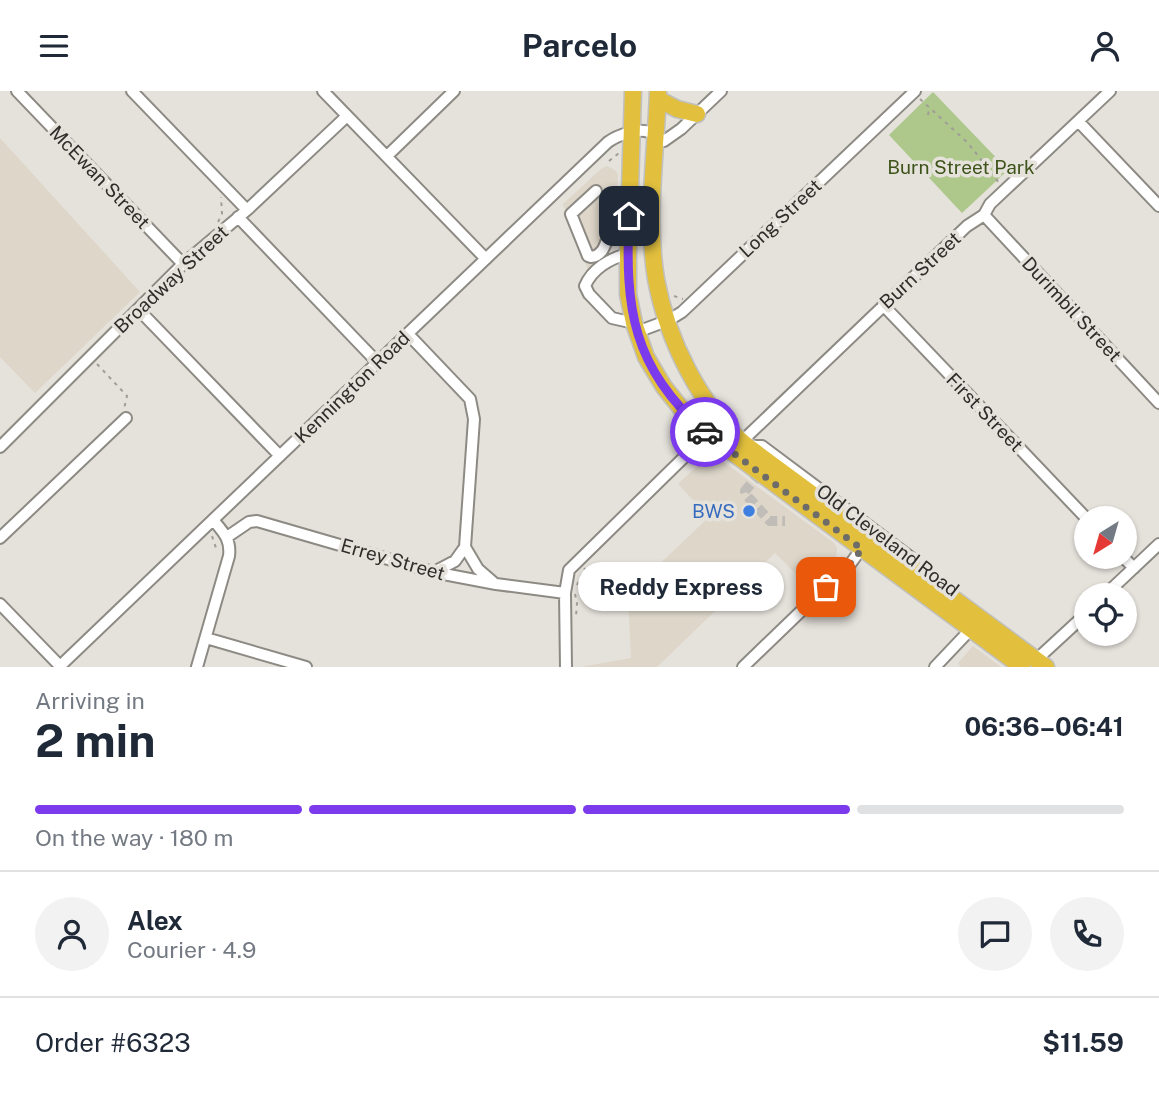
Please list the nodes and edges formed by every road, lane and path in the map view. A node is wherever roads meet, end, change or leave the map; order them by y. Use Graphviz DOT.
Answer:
graph roads {
  1 [pos="17,91"];
  2 [pos="132,91"];
  3 [pos="323,91"];
  4 [pos="454,91"];
  5 [pos="634,91"];
  6 [pos="721,91"];
  7 [pos="1110,91"];
  8 [pos="914,92"];
  9 [pos="658,95"];
  10 [pos="930,109"];
  11 [pos="697,114"];
  12 [pos="928,115"];
  13 [pos="347,116"];
  14 [pos="1078,121"];
  15 [pos="632,133"];
  16 [pos="656,137"];
  17 [pos="622,151"];
  18 [pos="387,156"];
  19 [pos="609,161"];
  20 [pos="1005,190"];
  21 [pos="596,191"];
  22 [pos="220,193"];
  23 [pos="1159,206"];
  24 [pos="243,214"];
  25 [pos="984,215"];
  26 [pos="216,225"];
  27 [pos="608,237"];
  28 [pos="628,254"];
  29 [pos="486,259"];
  30 [pos="183,264"];
  31 [pos="674,296"];
  32 [pos="685,300"];
  33 [pos="883,305"];
  34 [pos="138,309"];
  35 [pos="669,320"];
  36 [pos="636,327"];
  37 [pos="408,334"];
  38 [pos="90,356"];
  39 [pos="377,362"];
  40 [pos="1159,403"];
  41 [pos="126,418"];
  42 [pos="721,421"];
  43 [pos="709,435"];
  44 [pos="740,446"];
  45 [pos="0,447"];
  46 [pos="280,456"];
  47 [pos="1075,506"];
  48 [pos="215,521"];
  49 [pos="212,537"];
  50 [pos="227,537"];
  51 [pos="0,538"];
  52 [pos="866,543"];
  53 [pos="1159,544"];
  54 [pos="465,547"];
  55 [pos="216,548"];
  56 [pos="1138,564"];
  57 [pos="586,567"];
  58 [pos="1133,569"];
  59 [pos="433,572"];
  60 [pos="1118,583"];
  61 [pos="496,584"];
  62 [pos="565,593"];
  63 [pos="0,604"];
  64 [pos="575,619"];
  65 [pos="1074,626"];
  66 [pos="971,629"];
  67 [pos="206,638"];
  68 [pos="1020,648"];
  69 [pos="1034,665"];
  70 [pos="59,666"];
  71 [pos="197,667"];
  72 [pos="306,667"];
  73 [pos="566,667"];
  74 [pos="743,667"];
  75 [pos="934,667"];
  1 -- 30 [label="street, McEwan Street"];
  2 -- 24 [label="street"];
  3 -- 13 [label="street"];
  4 -- 18 [label="street"];
  5 -- 15 [label="highway, Old Cleveland Road"];
  6 -- 11 [label="street"];
  7 -- 14 [label="street, Burn Street"];
  8 -- 10 [label="path"];
  8 -- 35 [label="street, Long Street"];
  9 -- 11 [label="highway"];
  9 -- 16 [label="highway, Old Cleveland Road"];
  10 -- 12 [label="path"];
  10 -- 20 [label="path"];
  11 -- 16 [label="street"];
  13 -- 18 [label="street"];
  13 -- 24 [label="street, Broadway Street"];
  14 -- 20 [label="street, Burn Street"];
  14 -- 23 [label="street"];
  15 -- 16 [label="street"];
  15 -- 28 [label="highway, Old Cleveland Road"];
  15 -- 29 [label="street, Kennington Road"];
  16 -- 35 [label="highway, Old Cleveland Road"];
  17 -- 19 [label="path"];
  18 -- 29 [label="street"];
  20 -- 25 [label="street, Burn Street"];
  21 -- 27 [label="street"];
  22 -- 26 [label="path"];
  24 -- 30 [label="street, Broadway Street"];
  24 -- 39 [label="street"];
  25 -- 33 [label="street, Burn Street"];
  25 -- 40 [label="street, Durimbil Street"];
  28 -- 36 [label="highway, Old Cleveland Road"];
  28 -- 36 [label="street"];
  29 -- 37 [label="street, Kennington Road"];
  30 -- 34 [label="street, Broadway Street"];
  31 -- 32 [label="path"];
  33 -- 44 [label="street, Burn Street"];
  33 -- 47 [label="street, First Street"];
  34 -- 38 [label="street, Broadway Street"];
  34 -- 46 [label="street"];
  35 -- 36 [label="street, Long Street"];
  35 -- 42 [label="highway, Old Cleveland Road"];
  36 -- 43 [label="highway, Old Cleveland Road"];
  37 -- 39 [label="street, Kennington Road"];
  37 -- 54 [label="street"];
  38 -- 41 [label="path"];
  38 -- 45 [label="street, Broadway Street"];
  39 -- 46 [label="street, Kennington Road"];
  41 -- 51 [label="street"];
  42 -- 43 [label="street"];
  42 -- 44 [label="highway, Old Cleveland Road"];
  43 -- 44 [label="highway, Old Cleveland Road"];
  43 -- 62 [label="street"];
  44 -- 52 [label="highway, Old Cleveland Road"];
  44 -- 68 [label="street, Old Cleveland Road"];
  46 -- 48 [label="street, Kennington Road"];
  48 -- 50 [label="street"];
  48 -- 70 [label="street, Kennington Road"];
  49 -- 55 [label="path"];
  50 -- 59 [label="street, Errey Street"];
  50 -- 67 [label="street"];
  52 -- 66 [label="highway, Old Cleveland Road"];
  52 -- 68 [label="highway, Old Cleveland Road"];
  52 -- 74 [label="street"];
  53 -- 56 [label="street"];
  54 -- 59 [label="street"];
  54 -- 61 [label="street"];
  57 -- 64 [label="path"];
  58 -- 60 [label="street"];
  59 -- 61 [label="street, Errey Street"];
  61 -- 62 [label="street, Errey Street"];
  62 -- 73 [label="street"];
  63 -- 70 [label="street"];
  65 -- 69 [label="street"];
  66 -- 69 [label="highway, Old Cleveland Road"];
  66 -- 75 [label="street"];
  67 -- 71 [label="street"];
  67 -- 72 [label="street"];
  68 -- 69 [label="highway, Old Cleveland Road"];
}
